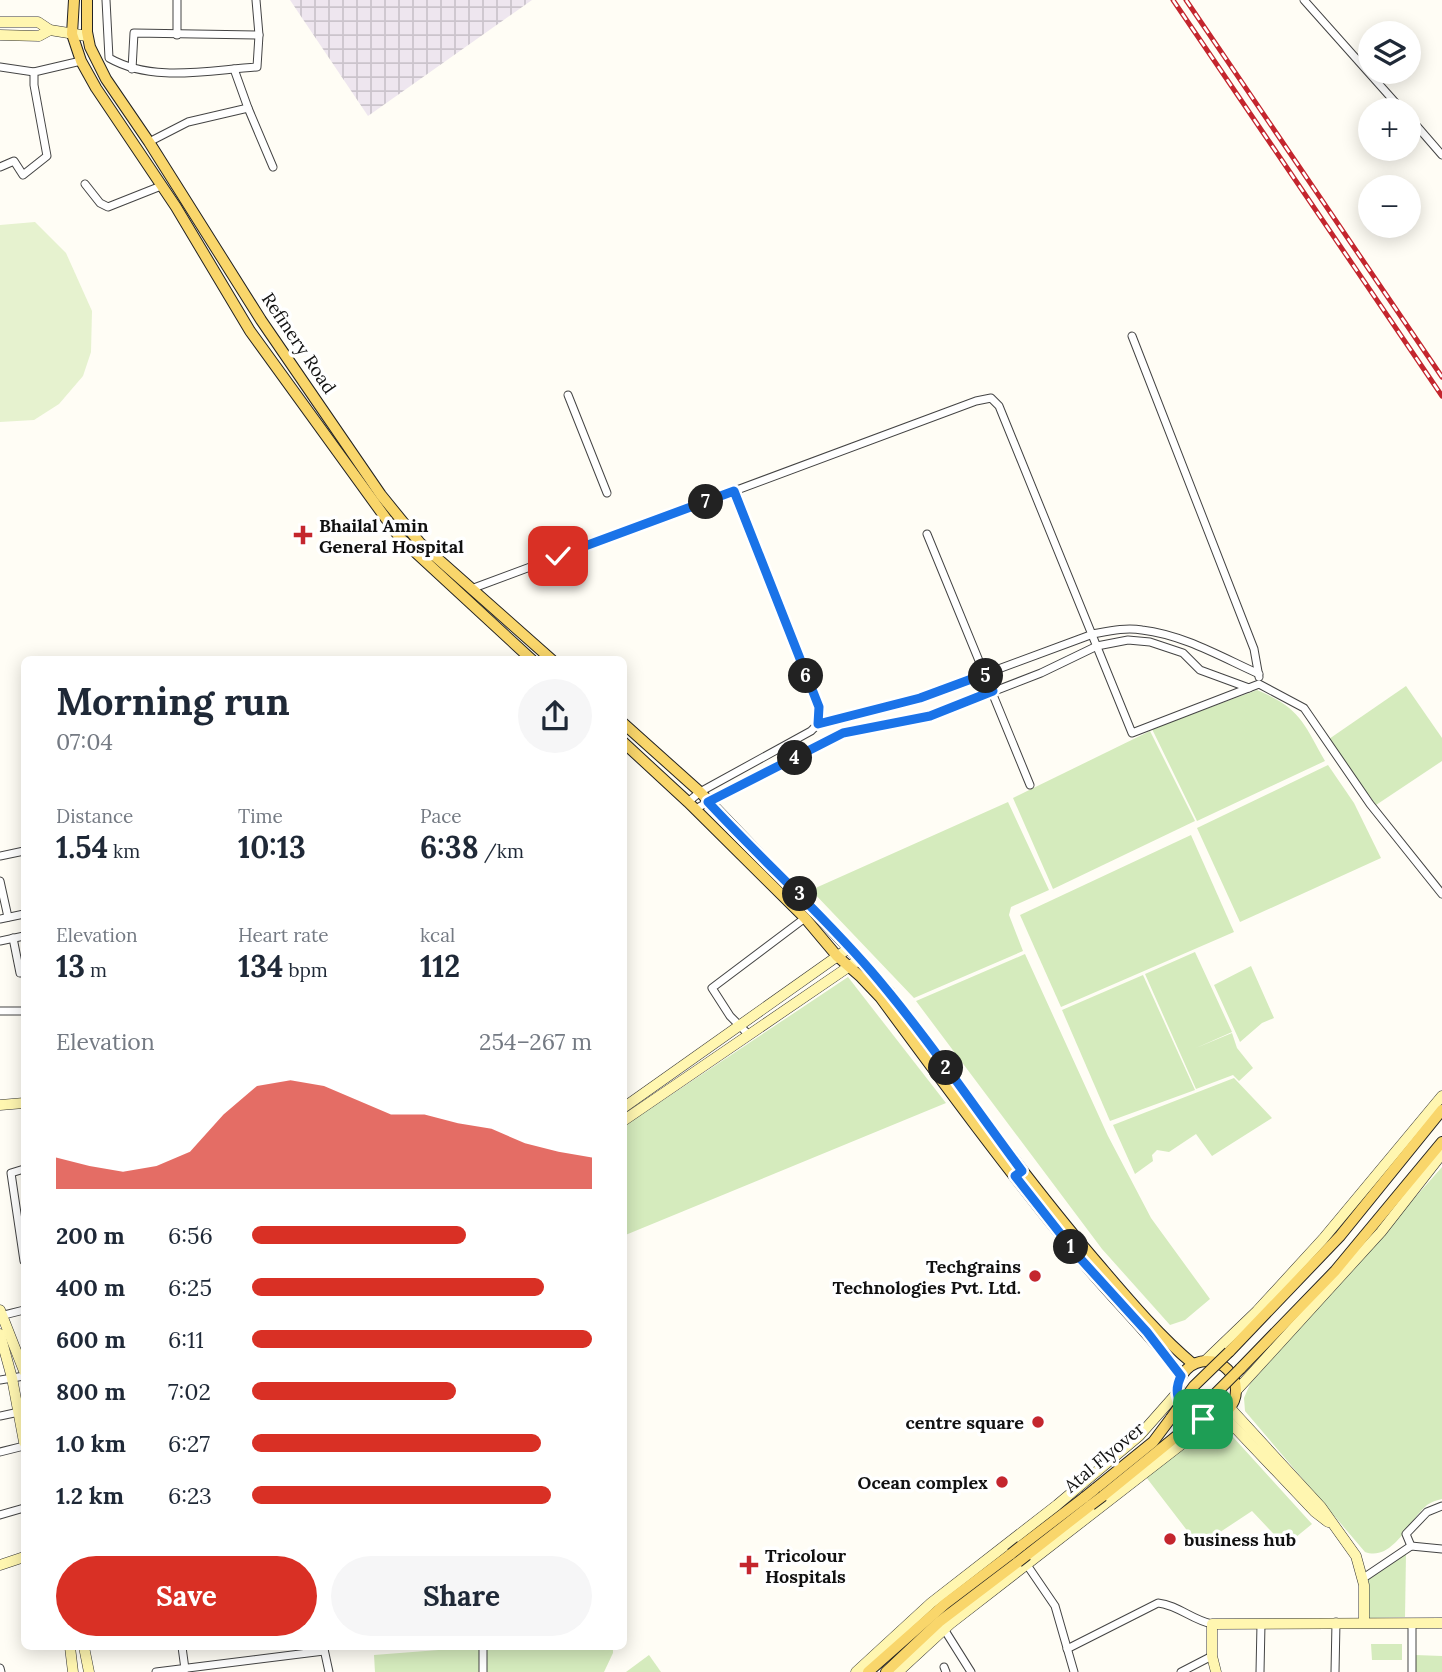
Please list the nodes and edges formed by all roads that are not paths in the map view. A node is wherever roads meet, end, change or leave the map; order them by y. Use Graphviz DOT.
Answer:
graph roads {
  1 [pos="74,0"];
  2 [pos="87,0"];
  3 [pos="106,0"];
  4 [pos="177,0"];
  5 [pos="256,0"];
  6 [pos="1304,0"];
  7 [pos="0,22"];
  8 [pos="50,30"];
  9 [pos="72,34"];
  10 [pos="0,35"];
  11 [pos="177,35"];
  12 [pos="259,35"];
  13 [pos="87,36"];
  14 [pos="81,61"];
  15 [pos="0,68"];
  16 [pos="132,69"];
  17 [pos="234,69"];
  18 [pos="34,72"];
  19 [pos="1391,98"];
  20 [pos="248,108"];
  21 [pos="1421,131"];
  22 [pos="149,142"];
  23 [pos="1442,155"];
  24 [pos="0,167"];
  25 [pos="273,167"];
  26 [pos="85,184"];
  27 [pos="161,186"];
  28 [pos="1132,336"];
  29 [pos="568,395"];
  30 [pos="734,491"];
  31 [pos="607,493"];
  32 [pos="927,534"];
  33 [pos="474,596"];
  34 [pos="1093,634"];
  35 [pos="1097,646"];
  36 [pos="528,656"];
  37 [pos="547,656"];
  38 [pos="985,674"];
  39 [pos="1259,674"];
  40 [pos="1259,684"];
  41 [pos="1250,688"];
  42 [pos="993,691"];
  43 [pos="818,724"];
  44 [pos="627,727"];
  45 [pos="627,746"];
  46 [pos="1030,785"];
  47 [pos="700,792"];
  48 [pos="708,802"];
  49 [pos="692,805"];
  50 [pos="21,853"];
  51 [pos="0,856"];
  52 [pos="0,881"];
  53 [pos="1442,894"];
  54 [pos="4,918"];
  55 [pos="805,918"];
  56 [pos="21,937"];
  57 [pos="13,938"];
  58 [pos="0,941"];
  59 [pos="849,948"];
  60 [pos="837,956"];
  61 [pos="860,959"];
  62 [pos="850,967"];
  63 [pos="21,973"];
  64 [pos="0,1011"];
  65 [pos="21,1011"];
  66 [pos="739,1027"];
  67 [pos="749,1035"];
  68 [pos="1442,1096"];
  69 [pos="21,1103"];
  70 [pos="0,1105"];
  71 [pos="627,1105"];
  72 [pos="1442,1110"];
  73 [pos="627,1118"];
  74 [pos="1442,1142"];
  75 [pos="1442,1154"];
  76 [pos="21,1170"];
  77 [pos="1018,1173"];
  78 [pos="21,1241"];
  79 [pos="1106,1280"];
  80 [pos="21,1311"];
  81 [pos="1,1314"];
  82 [pos="0,1334"];
  83 [pos="15,1347"];
  84 [pos="1206,1360"];
  85 [pos="21,1364"];
  86 [pos="1193,1364"];
  87 [pos="21,1374"];
  88 [pos="1181,1376"];
  89 [pos="12,1378"];
  90 [pos="0,1380"];
  91 [pos="1236,1391"];
  92 [pos="1177,1393"];
  93 [pos="19,1412"];
  94 [pos="1226,1412"];
  95 [pos="0,1416"];
  96 [pos="1208,1419"];
  97 [pos="21,1425"];
  98 [pos="21,1445"];
  99 [pos="0,1452"];
  100 [pos="1080,1486"];
  101 [pos="1104,1506"];
  102 [pos="1442,1506"];
  103 [pos="21,1509"];
  104 [pos="0,1515"];
  105 [pos="1009,1543"];
  106 [pos="1410,1546"];
  107 [pos="1442,1549"];
  108 [pos="21,1559"];
  109 [pos="1027,1564"];
  110 [pos="0,1565"];
  111 [pos="1362,1579"];
  112 [pos="1336,1622"];
  113 [pos="1364,1622"];
  114 [pos="1412,1623"];
  115 [pos="1442,1623"];
  116 [pos="1212,1624"];
  117 [pos="1261,1624"];
  118 [pos="944,1629"];
  119 [pos="1067,1649"];
  120 [pos="70,1650"];
  121 [pos="85,1650"];
  122 [pos="182,1650"];
  123 [pos="317,1650"];
  124 [pos="324,1650"];
  125 [pos="483,1650"];
  126 [pos="1212,1656"];
  127 [pos="250,1660"];
  128 [pos="911,1667"];
  129 [pos="185,1668"];
  130 [pos="73,1672"];
  131 [pos="89,1672"];
  132 [pos="156,1672"];
  133 [pos="252,1672"];
  134 [pos="329,1672"];
  135 [pos="483,1672"];
  136 [pos="856,1672"];
  137 [pos="868,1672"];
  138 [pos="886,1672"];
  139 [pos="898,1672"];
  140 [pos="971,1672"];
  141 [pos="1074,1672"];
  142 [pos="1181,1672"];
  143 [pos="1206,1672"];
  144 [pos="1216,1672"];
  145 [pos="1261,1672"];
  146 [pos="1335,1672"];
  147 [pos="1412,1672"];
  1 -- 9 [label="main road, Refinery Road"];
  2 -- 13 [label="main road, Refinery Road"];
  3 -- 16 [label="street"];
  4 -- 11 [label="street"];
  5 -- 12 [label="street"];
  6 -- 19 [label="street"];
  7 -- 8 [label="street"];
  8 -- 9 [label="street"];
  8 -- 10 [label="street"];
  9 -- 13 [label="street"];
  9 -- 14 [label="main road, Refinery Road"];
  11 -- 12 [label="street"];
  11 -- 16 [label="street"];
  12 -- 17 [label="street"];
  13 -- 22 [label="main road, Refinery Road"];
  14 -- 18 [label="street"];
  14 -- 27 [label="main road, Refinery Road"];
  15 -- 18 [label="street"];
  16 -- 17 [label="street"];
  17 -- 20 [label="street"];
  18 -- 24 [label="street"];
  20 -- 22 [label="street"];
  20 -- 25 [label="street"];
  21 -- 23 [label="street"];
  22 -- 33 [label="main road, Refinery Road"];
  26 -- 27 [label="street"];
  27 -- 33 [label="main road, Refinery Road"];
  28 -- 39 [label="street"];
  29 -- 31 [label="street"];
  30 -- 33 [label="street"];
  30 -- 34 [label="street"];
  30 -- 43 [label="street"];
  32 -- 38 [label="street"];
  33 -- 36 [label="main road, Refinery Road"];
  33 -- 37 [label="main road, Refinery Road"];
  34 -- 35 [label="street"];
  34 -- 38 [label="street"];
  34 -- 39 [label="street"];
  35 -- 41 [label="street"];
  35 -- 41 [label="street"];
  35 -- 42 [label="street"];
  38 -- 42 [label="street"];
  38 -- 43 [label="street"];
  39 -- 40 [label="street"];
  40 -- 41 [label="street"];
  40 -- 53 [label="street"];
  42 -- 46 [label="street"];
  42 -- 48 [label="street"];
  43 -- 47 [label="street"];
  44 -- 47 [label="main road"];
  45 -- 49 [label="main road"];
  47 -- 48 [label="main road"];
  47 -- 49 [label="street"];
  48 -- 49 [label="street"];
  48 -- 59 [label="main road"];
  49 -- 55 [label="main road"];
  50 -- 51 [label="street"];
  52 -- 54 [label="street"];
  55 -- 60 [label="main road"];
  55 -- 66 [label="street"];
  56 -- 57 [label="street"];
  57 -- 58 [label="street"];
  57 -- 63 [label="street"];
  59 -- 60 [label="street"];
  59 -- 61 [label="main road"];
  60 -- 62 [label="main road"];
  60 -- 66 [label="street"];
  61 -- 62 [label="street"];
  61 -- 77 [label="main road"];
  62 -- 67 [label="street"];
  62 -- 77 [label="main road"];
  64 -- 65 [label="street"];
  66 -- 67 [label="street"];
  66 -- 71 [label="street"];
  67 -- 73 [label="street"];
  68 -- 84 [label="street"];
  69 -- 70 [label="street"];
  72 -- 137 [label="main road, Atal Flyover, bridge"];
  74 -- 138 [label="main road, Atal Flyover, bridge"];
  75 -- 91 [label="street"];
  76 -- 78 [label="street"];
  77 -- 79 [label="main road"];
  79 -- 86 [label="main road"];
  79 -- 88 [label="main road"];
  80 -- 81 [label="street"];
  81 -- 83 [label="street"];
  82 -- 83 [label="street"];
  83 -- 85 [label="street"];
  83 -- 89 [label="street"];
  84 -- 86 [label="main road"];
  84 -- 91 [label="main road"];
  86 -- 88 [label="main road"];
  87 -- 89 [label="street"];
  88 -- 92 [label="main road"];
  89 -- 90 [label="street"];
  89 -- 93 [label="street"];
  91 -- 94 [label="main road"];
  92 -- 96 [label="main road"];
  92 -- 100 [label="street"];
  93 -- 95 [label="street"];
  93 -- 97 [label="street"];
  94 -- 96 [label="main road"];
  94 -- 111 [label="street"];
  96 -- 101 [label="street"];
  98 -- 99 [label="street"];
  100 -- 101 [label="street"];
  100 -- 105 [label="street"];
  101 -- 109 [label="street"];
  102 -- 106 [label="street"];
  103 -- 104 [label="street"];
  105 -- 109 [label="street"];
  105 -- 136 [label="street"];
  106 -- 107 [label="street"];
  106 -- 111 [label="street"];
  108 -- 110 [label="street"];
  109 -- 118 [label="street"];
  109 -- 119 [label="street"];
  111 -- 113 [label="street"];
  112 -- 113 [label="street"];
  112 -- 117 [label="street"];
  112 -- 146 [label="street"];
  113 -- 114 [label="street"];
  114 -- 115 [label="street"];
  114 -- 147 [label="street"];
  116 -- 117 [label="street"];
  116 -- 119 [label="street"];
  116 -- 126 [label="street"];
  117 -- 145 [label="street"];
  118 -- 128 [label="street"];
  118 -- 140 [label="street"];
  119 -- 141 [label="street"];
  120 -- 130 [label="street"];
  121 -- 131 [label="street"];
  122 -- 129 [label="street"];
  123 -- 127 [label="street"];
  124 -- 134 [label="street"];
  125 -- 135 [label="street"];
  126 -- 142 [label="street"];
  126 -- 143 [label="street"];
  126 -- 144 [label="street"];
  127 -- 129 [label="street"];
  127 -- 133 [label="street"];
  128 -- 139 [label="street"];
  129 -- 132 [label="street"];
}
